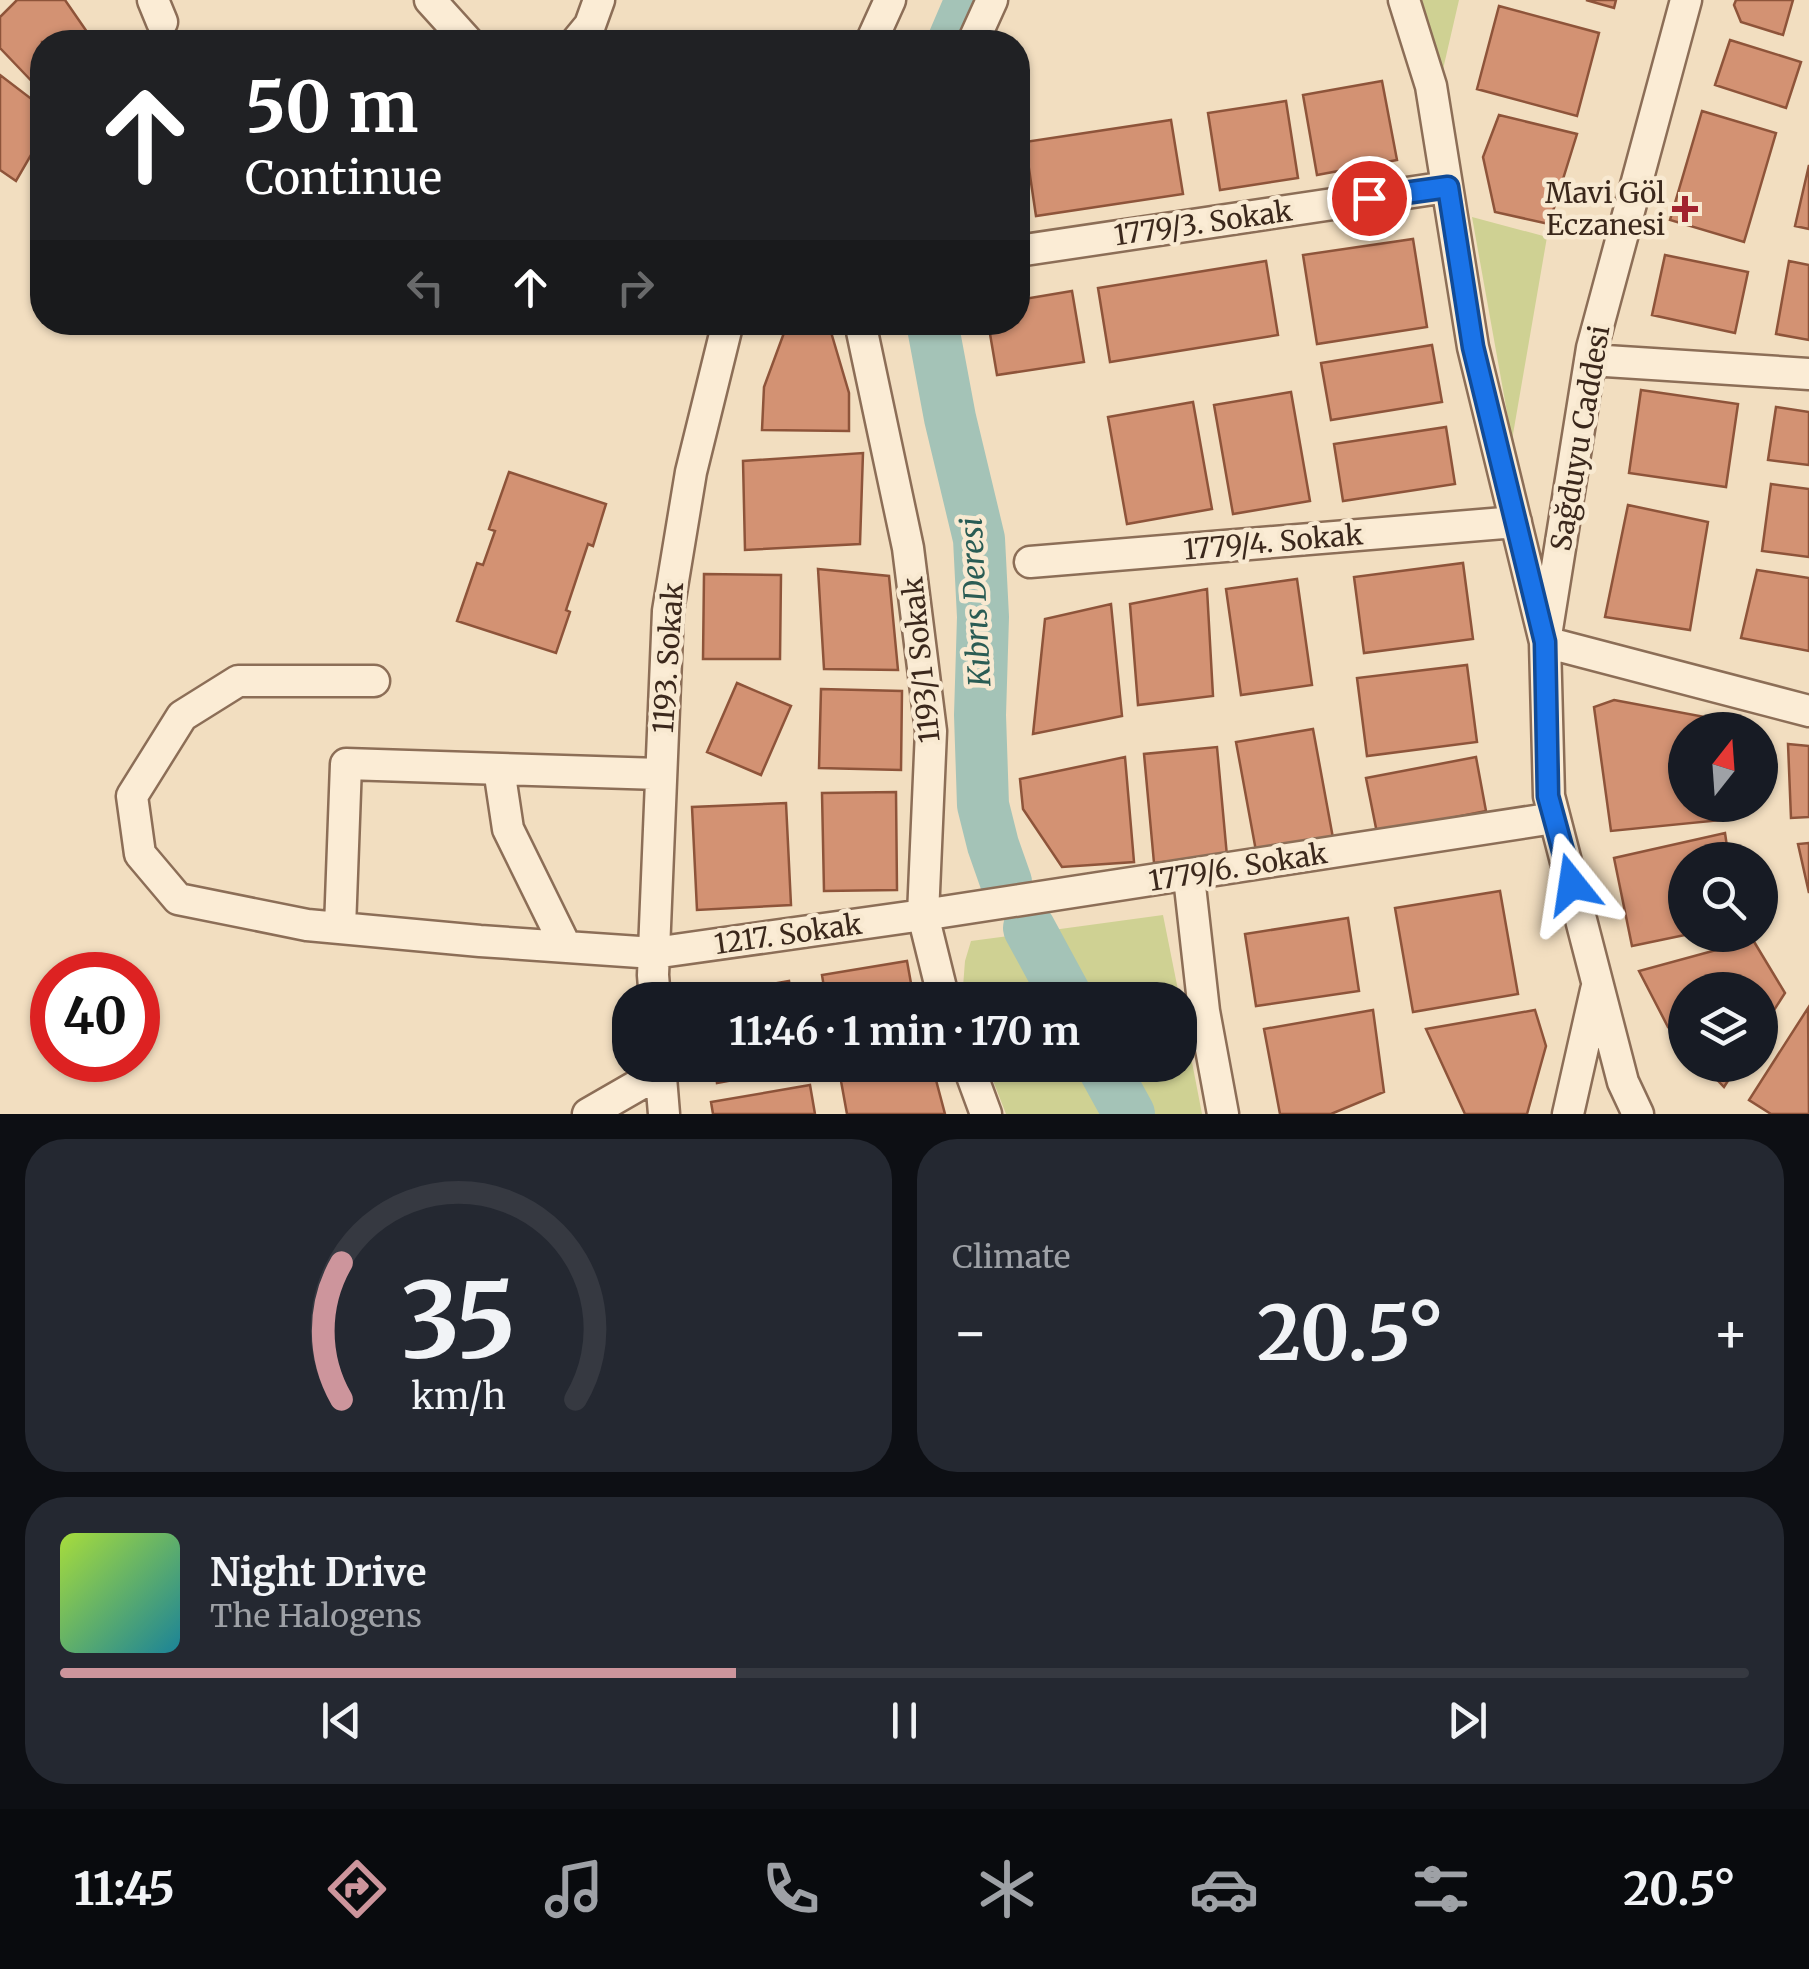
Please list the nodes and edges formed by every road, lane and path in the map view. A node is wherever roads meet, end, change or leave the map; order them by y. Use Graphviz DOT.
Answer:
graph roads {
  1 [pos="430,0"];
  2 [pos="599,0"];
  3 [pos="890,0"];
  4 [pos="992,0"];
  5 [pos="1404,0"];
  6 [pos="1686,0"];
  7 [pos="457,30"];
  8 [pos="585,30"];
  9 [pos="876,30"];
  10 [pos="979,30"];
  11 [pos="1448,187"];
  12 [pos="1030,249"];
  13 [pos="725,335"];
  14 [pos="863,335"];
  15 [pos="1590,360"];
  16 [pos="1809,374"];
  17 [pos="1516,522"];
  18 [pos="1030,562"];
  19 [pos="1545,642"];
  20 [pos="374,680"];
  21 [pos="1809,712"];
  22 [pos="499,769"];
  23 [pos="660,774"];
  24 [pos="1554,818"];
  25 [pos="1190,886"];
  26 [pos="923,915"];
  27 [pos="340,928"];
  28 [pos="566,947"];
  29 [pos="654,953"];
  30 [pos="655,982"];
  31 [pos="940,982"];
  32 [pos="1598,983"];
  33 [pos="639,1082"];
  34 [pos="662,1082"];
  35 [pos="974,1082"];
  36 [pos="588,1114"];
  37 [pos="664,1114"];
  38 [pos="986,1114"];
  39 [pos="1222,1114"];
  40 [pos="1568,1114"];
  41 [pos="1638,1114"];
  1 -- 7 [label="street"];
  2 -- 8 [label="street"];
  3 -- 9 [label="street"];
  4 -- 10 [label="street"];
  5 -- 11 [label="street"];
  6 -- 15 [label="street, Sağduyu Caddesi"];
  11 -- 12 [label="street, 1779/3. Sokak"];
  11 -- 17 [label="street"];
  13 -- 23 [label="street, 1193. Sokak"];
  14 -- 26 [label="street, 1193/1 Sokak"];
  15 -- 16 [label="street"];
  15 -- 19 [label="street, Sağduyu Caddesi"];
  17 -- 18 [label="street, 1779/4. Sokak"];
  17 -- 19 [label="street"];
  19 -- 21 [label="street"];
  19 -- 24 [label="street, Sağduyu Caddesi"];
  20 -- 27 [label="street, 1217. Sokak"];
  22 -- 23 [label="street"];
  22 -- 27 [label="street"];
  22 -- 28 [label="street"];
  23 -- 29 [label="street, 1193. Sokak"];
  24 -- 26 [label="street, 1779/6. Sokak"];
  24 -- 32 [label="street, Sağduyu Caddesi"];
  25 -- 39 [label="street"];
  26 -- 29 [label="street, 1217. Sokak"];
  26 -- 31 [label="street, 1193/1 Sokak"];
  27 -- 28 [label="street, 1217. Sokak"];
  28 -- 29 [label="street, 1217. Sokak"];
  29 -- 30 [label="street, 1193. Sokak"];
  32 -- 40 [label="street"];
  32 -- 41 [label="street, Sağduyu Caddesi"];
  33 -- 36 [label="street"];
  34 -- 37 [label="street"];
  35 -- 38 [label="street"];
}
